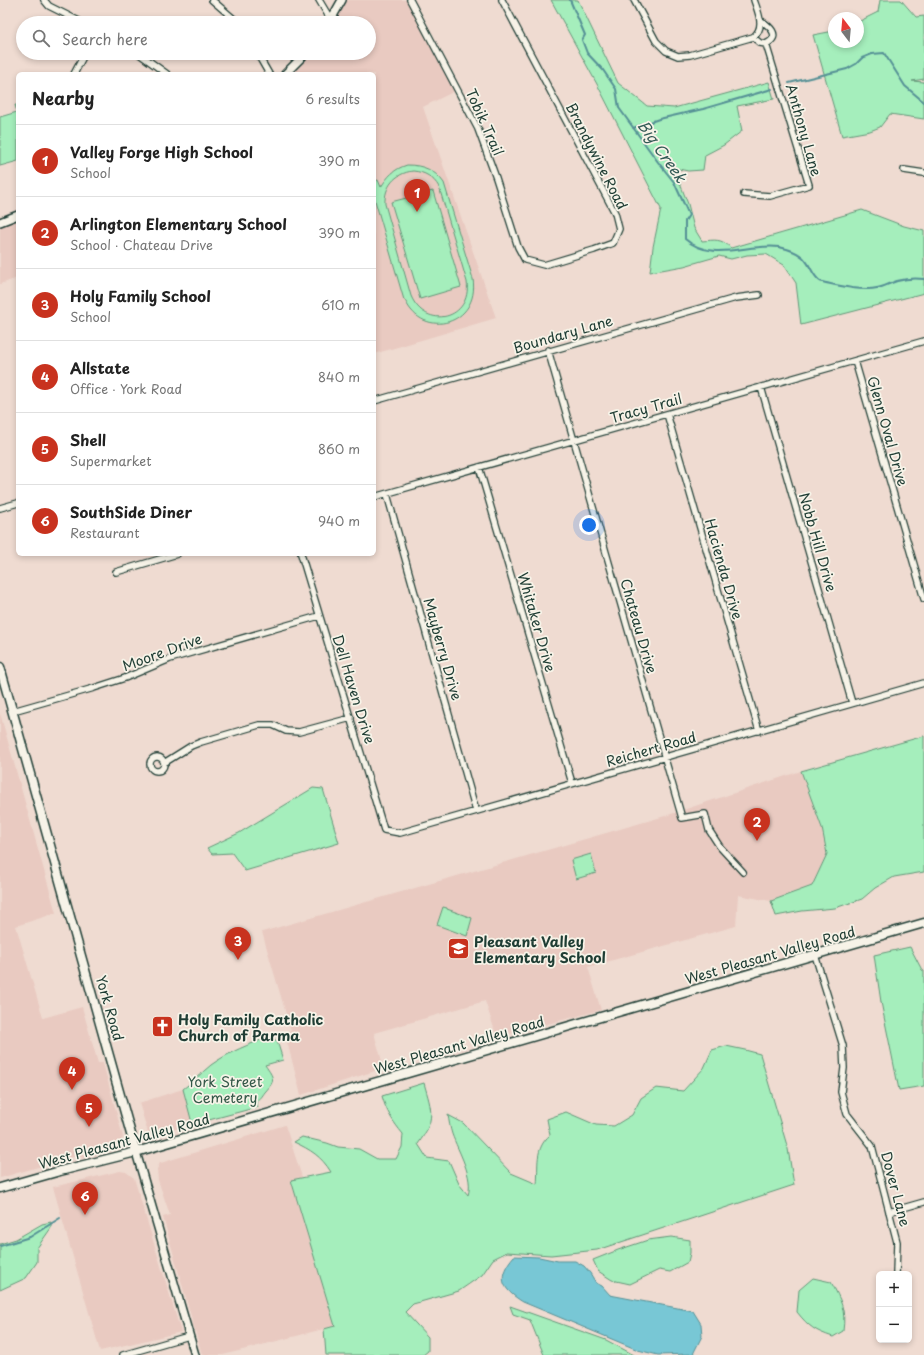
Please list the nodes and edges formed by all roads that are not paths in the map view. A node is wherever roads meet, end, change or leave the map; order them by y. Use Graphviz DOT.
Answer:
graph roads {
  1 [pos="44,0"];
  2 [pos="212,0"];
  3 [pos="319,0"];
  4 [pos="342,0"];
  5 [pos="410,0"];
  6 [pos="502,0"];
  7 [pos="634,0"];
  8 [pos="754,0"];
  9 [pos="69,16"];
  10 [pos="231,16"];
  11 [pos="327,16"];
  12 [pos="333,16"];
  13 [pos="760,20"];
  14 [pos="753,37"];
  15 [pos="766,44"];
  16 [pos="82,60"];
  17 [pos="148,60"];
  18 [pos="261,60"];
  19 [pos="299,60"];
  20 [pos="75,72"];
  21 [pos="164,72"];
  22 [pos="268,72"];
  23 [pos="287,72"];
  24 [pos="904,170"];
  25 [pos="924,173"];
  26 [pos="744,194"];
  27 [pos="16,216"];
  28 [pos="0,222"];
  29 [pos="526,260"];
  30 [pos="759,295"];
  31 [pos="924,341"];
  32 [pos="548,350"];
  33 [pos="855,361"];
  34 [pos="761,387"];
  35 [pos="376,400"];
  36 [pos="667,414"];
  37 [pos="574,441"];
  38 [pos="479,467"];
  39 [pos="387,494"];
  40 [pos="376,497"];
  41 [pos="16,504"];
  42 [pos="0,508"];
  43 [pos="170,556"];
  44 [pos="302,556"];
  45 [pos="116,572"];
  46 [pos="924,599"];
  47 [pos="319,616"];
  48 [pos="0,667"];
  49 [pos="924,683"];
  50 [pos="852,703"];
  51 [pos="13,711"];
  52 [pos="351,718"];
  53 [pos="759,731"];
  54 [pos="664,758"];
  55 [pos="164,763"];
  56 [pos="572,783"];
  57 [pos="476,811"];
  58 [pos="384,830"];
  59 [pos="743,872"];
  60 [pos="924,923"];
  61 [pos="816,955"];
  62 [pos="136,1152"];
  63 [pos="0,1188"];
  64 [pos="924,1202"];
  65 [pos="889,1212"];
  66 [pos="896,1271"];
  67 [pos="189,1336"];
  68 [pos="124,1355"];
  69 [pos="194,1355"];
  1 -- 9 [label="street"];
  2 -- 10 [label="street"];
  3 -- 11 [label="street"];
  4 -- 12 [label="street"];
  5 -- 29 [label="street, Tobik Trail"];
  6 -- 29 [label="street, Brandywine Road"];
  7 -- 14 [label="street"];
  8 -- 13 [label="street"];
  13 -- 14 [label="street"];
  13 -- 15 [label="street"];
  14 -- 15 [label="street"];
  15 -- 26 [label="street, Anthony Lane"];
  16 -- 20 [label="street"];
  17 -- 21 [label="street"];
  18 -- 22 [label="street"];
  19 -- 23 [label="street"];
  24 -- 25 [label="street"];
  27 -- 28 [label="street"];
  30 -- 32 [label="street, Boundary Lane"];
  31 -- 33 [label="street, Tracy Trail"];
  32 -- 35 [label="street, Boundary Lane"];
  32 -- 37 [label="street, Chateau Drive"];
  33 -- 34 [label="street, Tracy Trail"];
  33 -- 46 [label="street, Glenn Oval Drive"];
  34 -- 36 [label="street, Tracy Trail"];
  34 -- 50 [label="street, Nobb Hill Drive"];
  36 -- 37 [label="street, Tracy Trail"];
  36 -- 53 [label="street, Hacienda Drive"];
  37 -- 38 [label="street, Tracy Trail"];
  37 -- 54 [label="street, Chateau Drive"];
  38 -- 39 [label="street, Tracy Trail"];
  38 -- 56 [label="street, Whitaker Drive"];
  39 -- 40 [label="street, Tracy Trail"];
  39 -- 57 [label="street, Mayberry Drive"];
  41 -- 42 [label="street"];
  43 -- 45 [label="street"];
  44 -- 47 [label="street, Dell Haven Drive"];
  47 -- 51 [label="street, Moore Drive"];
  47 -- 52 [label="street, Dell Haven Drive"];
  48 -- 51 [label="main road, York Road"];
  49 -- 50 [label="street, Reichert Road"];
  50 -- 53 [label="street, Reichert Road"];
  51 -- 62 [label="main road, York Road"];
  52 -- 55 [label="street"];
  52 -- 58 [label="street, Dell Haven Drive"];
  53 -- 54 [label="street, Reichert Road"];
  54 -- 56 [label="street, Reichert Road"];
  54 -- 59 [label="street, Chateau Drive"];
  56 -- 57 [label="street, Reichert Road"];
  57 -- 58 [label="street, Reichert Road"];
  60 -- 61 [label="main road, West Pleasant Valley Road"];
  61 -- 62 [label="main road, West Pleasant Valley Road"];
  61 -- 65 [label="street, Dover Lane"];
  62 -- 63 [label="main road, West Pleasant Valley Road"];
  62 -- 67 [label="street, York Road"];
  64 -- 65 [label="street"];
  65 -- 66 [label="street, Dover Lane"];
  67 -- 68 [label="street"];
  67 -- 69 [label="street, York Road"];
}
